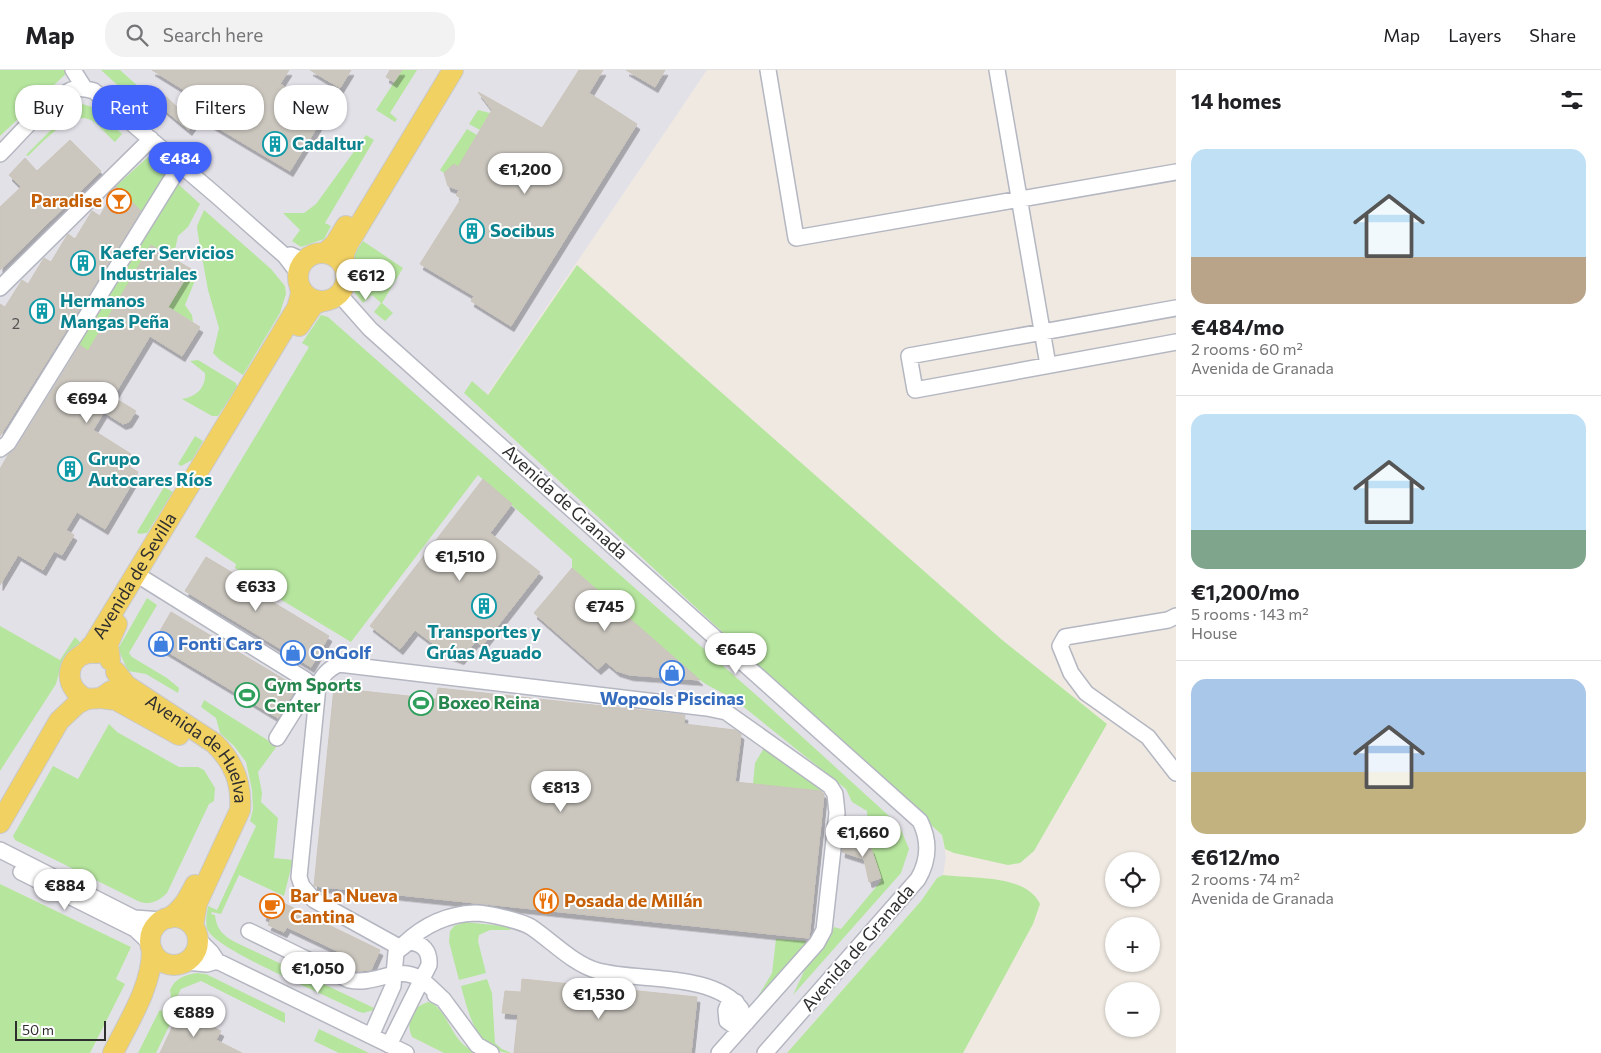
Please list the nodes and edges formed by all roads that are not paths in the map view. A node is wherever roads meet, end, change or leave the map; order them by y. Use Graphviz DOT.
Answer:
graph roads {
  1 [pos="73,70"];
  2 [pos="440,70"];
  3 [pos="453,70"];
  4 [pos="768,70"];
  5 [pos="997,70"];
  6 [pos="85,89"];
  7 [pos="151,139"];
  8 [pos="0,154"];
  9 [pos="181,164"];
  10 [pos="1176,172"];
  11 [pos="1019,199"];
  12 [pos="325,253"];
  13 [pos="344,266"];
  14 [pos="301,274"];
  15 [pos="0,288"];
  16 [pos="330,298"];
  17 [pos="1176,308"];
  18 [pos="1042,332"];
  19 [pos="1176,342"];
  20 [pos="1048,365"];
  21 [pos="0,449"];
  22 [pos="144,579"];
  23 [pos="1176,616"];
  24 [pos="85,653"];
  25 [pos="113,666"];
  26 [pos="70,680"];
  27 [pos="94,699"];
  28 [pos="277,738"];
  29 [pos="1176,774"];
  30 [pos="0,799"];
  31 [pos="0,823"];
  32 [pos="0,850"];
  33 [pos="0,860"];
  34 [pos="165,919"];
  35 [pos="438,920"];
  36 [pos="249,931"];
  37 [pos="195,933"];
  38 [pos="151,946"];
  39 [pos="402,946"];
  40 [pos="430,959"];
  41 [pos="217,961"];
  42 [pos="182,963"];
  43 [pos="395,973"];
  44 [pos="422,980"];
  45 [pos="443,999"];
  46 [pos="411,1001"];
  47 [pos="742,1027"];
  48 [pos="371,1036"];
  49 [pos="389,1045"];
  50 [pos="113,1053"];
  51 [pos="126,1053"];
  52 [pos="406,1053"];
  53 [pos="491,1053"];
  54 [pos="719,1053"];
  55 [pos="765,1053"];
  1 -- 6 [label="street"];
  2 -- 12 [label="main road"];
  3 -- 13 [label="main road"];
  4 -- 11 [label="street"];
  5 -- 11 [label="street"];
  6 -- 7 [label="street"];
  6 -- 8 [label="street"];
  7 -- 9 [label="street"];
  7 -- 15 [label="street"];
  9 -- 14 [label="street"];
  9 -- 21 [label="street"];
  10 -- 11 [label="street"];
  11 -- 18 [label="street"];
  12 -- 13 [label="main road"];
  12 -- 14 [label="main road"];
  13 -- 16 [label="main road"];
  14 -- 16 [label="main road"];
  14 -- 24 [label="main road, Avenida de Sevilla"];
  16 -- 22 [label="main road, Avenida de Sevilla"];
  16 -- 55 [label="street, Avenida de Granada"];
  17 -- 18 [label="street"];
  18 -- 20 [label="street"];
  18 -- 20 [label="street"];
  19 -- 20 [label="street"];
  22 -- 25 [label="main road, Avenida de Sevilla"];
  22 -- 28 [label="street"];
  23 -- 29 [label="street"];
  24 -- 25 [label="main road"];
  24 -- 26 [label="main road"];
  25 -- 27 [label="main road"];
  25 -- 37 [label="main road, Avenida de Huelva"];
  26 -- 27 [label="main road"];
  26 -- 30 [label="main road"];
  27 -- 31 [label="main road"];
  27 -- 34 [label="main road, Avenida de Huelva"];
  32 -- 34 [label="street"];
  33 -- 38 [label="street"];
  34 -- 37 [label="main road"];
  34 -- 38 [label="main road"];
  35 -- 39 [label="street"];
  35 -- 40 [label="street"];
  35 -- 47 [label="street"];
  36 -- 43 [label="street"];
  37 -- 41 [label="street"];
  37 -- 42 [label="main road"];
  38 -- 42 [label="main road"];
  38 -- 50 [label="main road"];
  39 -- 40 [label="street"];
  39 -- 43 [label="street"];
  39 -- 47 [label="street"];
  40 -- 44 [label="street"];
  40 -- 45 [label="street"];
  41 -- 42 [label="street"];
  41 -- 48 [label="street"];
  42 -- 51 [label="main road"];
  43 -- 44 [label="street"];
  43 -- 48 [label="street"];
  44 -- 45 [label="street"];
  44 -- 46 [label="street"];
  45 -- 46 [label="street"];
  45 -- 53 [label="street"];
  46 -- 49 [label="street"];
  47 -- 54 [label="street"];
  48 -- 49 [label="street"];
  49 -- 52 [label="street"];
}
